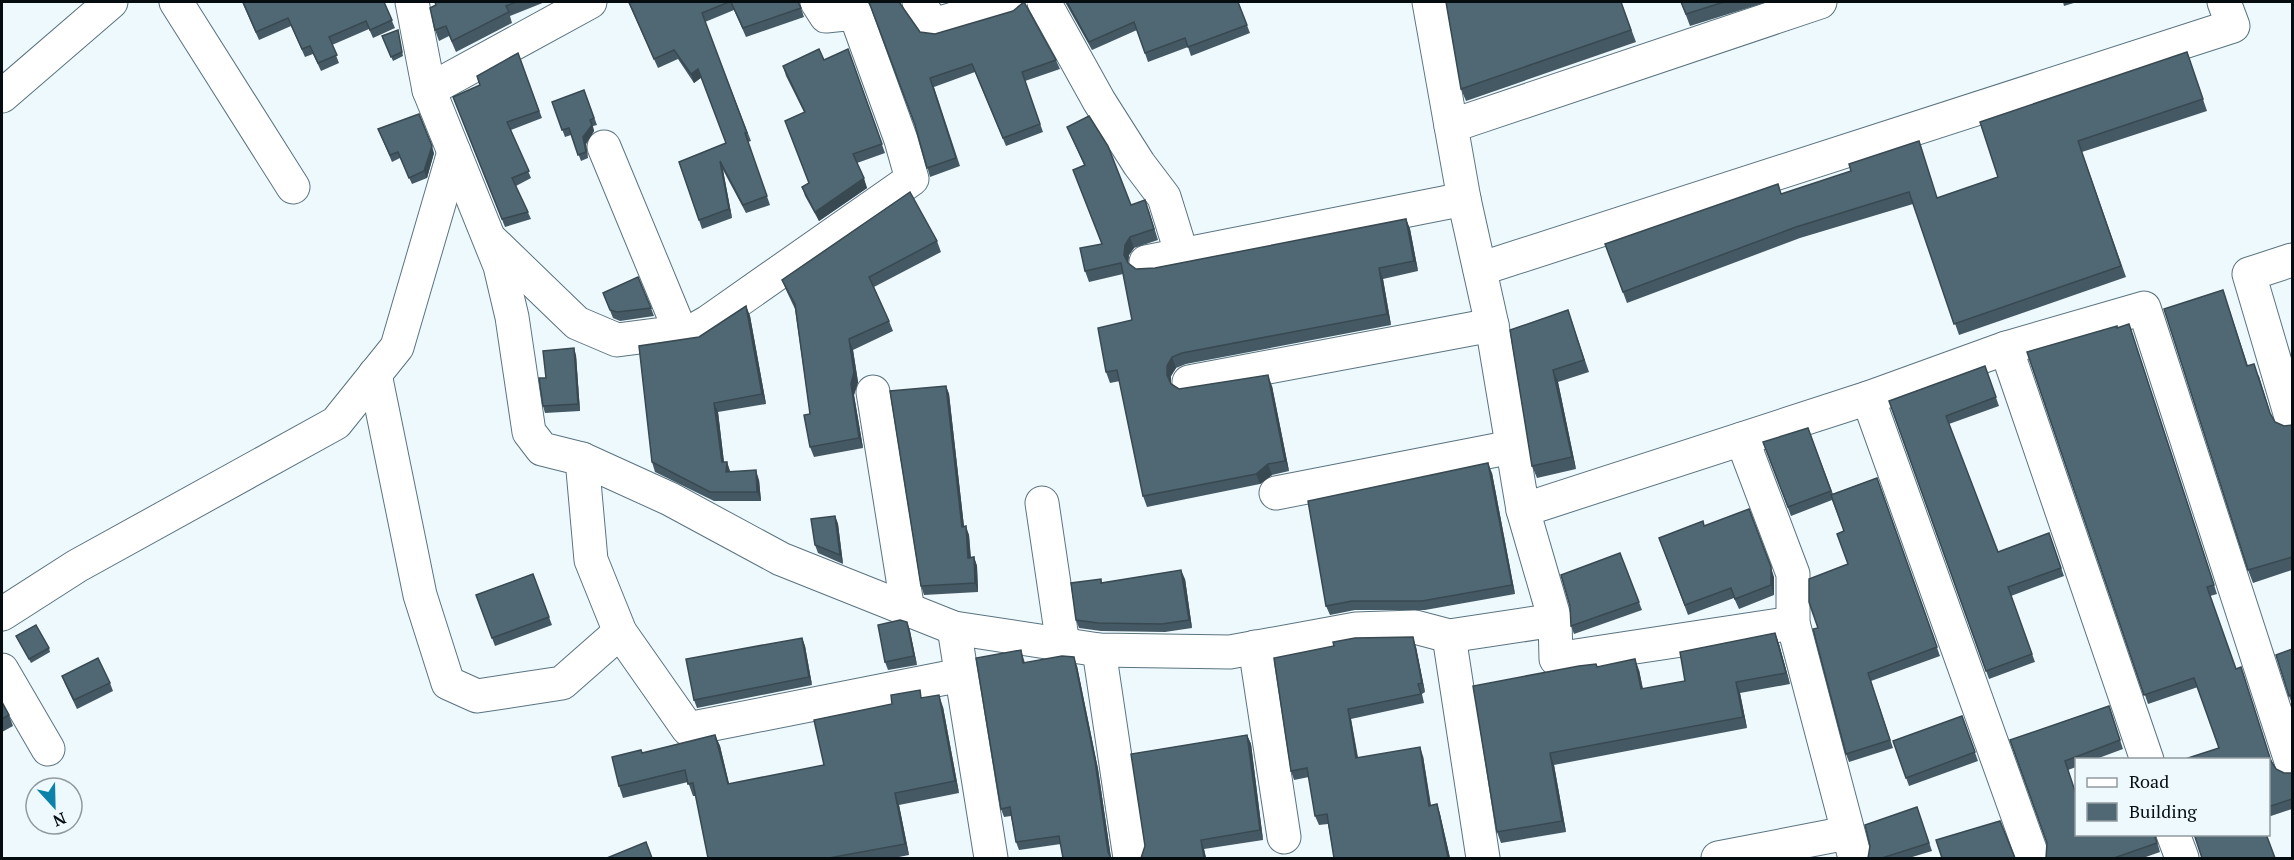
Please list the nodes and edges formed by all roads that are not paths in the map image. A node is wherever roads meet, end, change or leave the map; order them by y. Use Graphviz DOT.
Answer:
graph roads {
  1 [pos="111,2"];
  2 [pos="176,2"];
  3 [pos="412,2"];
  4 [pos="591,2"];
  5 [pos="817,2"];
  6 [pos="919,2"];
  7 [pos="1011,2"];
  8 [pos="1044,2"];
  9 [pos="1428,2"];
  10 [pos="1820,2"];
  11 [pos="2224,2"];
  12 [pos="868,7"];
  13 [pos="429,90"];
  14 [pos="2,96"];
  15 [pos="1451,126"];
  16 [pos="604,147"];
  17 [pos="454,152"];
  18 [pos="293,187"];
  19 [pos="1464,199"];
  20 [pos="488,237"];
  21 [pos="1182,255"];
  22 [pos="2292,260"];
  23 [pos="1146,262"];
  24 [pos="1480,269"];
  25 [pos="1492,325"];
  26 [pos="681,333"];
  27 [pos="2006,348"];
  28 [pos="375,374"];
  29 [pos="1189,382"];
  30 [pos="873,392"];
  31 [pos="1868,398"];
  32 [pos="2292,420"];
  33 [pos="1742,439"];
  34 [pos="1512,447"];
  35 [pos="582,459"];
  36 [pos="1276,493"];
  37 [pos="1042,503"];
  38 [pos="1523,510"];
  39 [pos="908,611"];
  40 [pos="2,614"];
  41 [pos="1556,620"];
  42 [pos="1793,623"];
  43 [pos="954,628"];
  44 [pos="620,632"];
  45 [pos="1449,636"];
  46 [pos="1063,645"];
  47 [pos="1255,647"];
  48 [pos="1099,650"];
  49 [pos="2,670"];
  50 [pos="961,675"];
  51 [pos="48,749"];
  52 [pos="2147,758"];
  53 [pos="2292,764"];
  54 [pos="2174,836"];
  55 [pos="1284,837"];
  56 [pos="1851,846"];
  57 [pos="991,858"];
  58 [pos="1130,858"];
  59 [pos="1483,858"];
  60 [pos="1718,858"];
  61 [pos="2033,858"];
  62 [pos="2182,858"];
  1 -- 14 [label="street"];
  2 -- 18 [label="street"];
  3 -- 13 [label="street"];
  4 -- 13 [label="street"];
  5 -- 12 [label="street"];
  6 -- 7 [label="street"];
  8 -- 21 [label="street"];
  9 -- 15 [label="street"];
  10 -- 15 [label="street"];
  11 -- 24 [label="street"];
  12 -- 26 [label="street"];
  13 -- 17 [label="street"];
  15 -- 19 [label="street"];
  16 -- 26 [label="street"];
  17 -- 20 [label="street"];
  17 -- 28 [label="street"];
  19 -- 21 [label="street"];
  19 -- 24 [label="street"];
  20 -- 26 [label="street"];
  20 -- 35 [label="street"];
  21 -- 23 [label="street"];
  22 -- 32 [label="street"];
  24 -- 25 [label="street"];
  25 -- 29 [label="street"];
  25 -- 34 [label="street"];
  27 -- 31 [label="street"];
  27 -- 52 [label="street"];
  27 -- 53 [label="street"];
  28 -- 40 [label="street"];
  28 -- 44 [label="street"];
  30 -- 39 [label="street"];
  31 -- 33 [label="street"];
  31 -- 61 [label="street"];
  33 -- 38 [label="street"];
  33 -- 42 [label="street"];
  34 -- 36 [label="street"];
  34 -- 38 [label="street"];
  35 -- 39 [label="street"];
  35 -- 44 [label="street"];
  37 -- 46 [label="street"];
  38 -- 41 [label="street"];
  39 -- 43 [label="street"];
  41 -- 42 [label="street"];
  41 -- 45 [label="street"];
  42 -- 56 [label="street"];
  43 -- 46 [label="street"];
  43 -- 50 [label="street"];
  44 -- 50 [label="street"];
  45 -- 47 [label="street"];
  45 -- 59 [label="street"];
  46 -- 48 [label="street"];
  47 -- 48 [label="street"];
  47 -- 55 [label="street"];
  48 -- 58 [label="street"];
  49 -- 51 [label="street"];
  50 -- 57 [label="street"];
  54 -- 62 [label="street"];
  56 -- 60 [label="street"];
}
